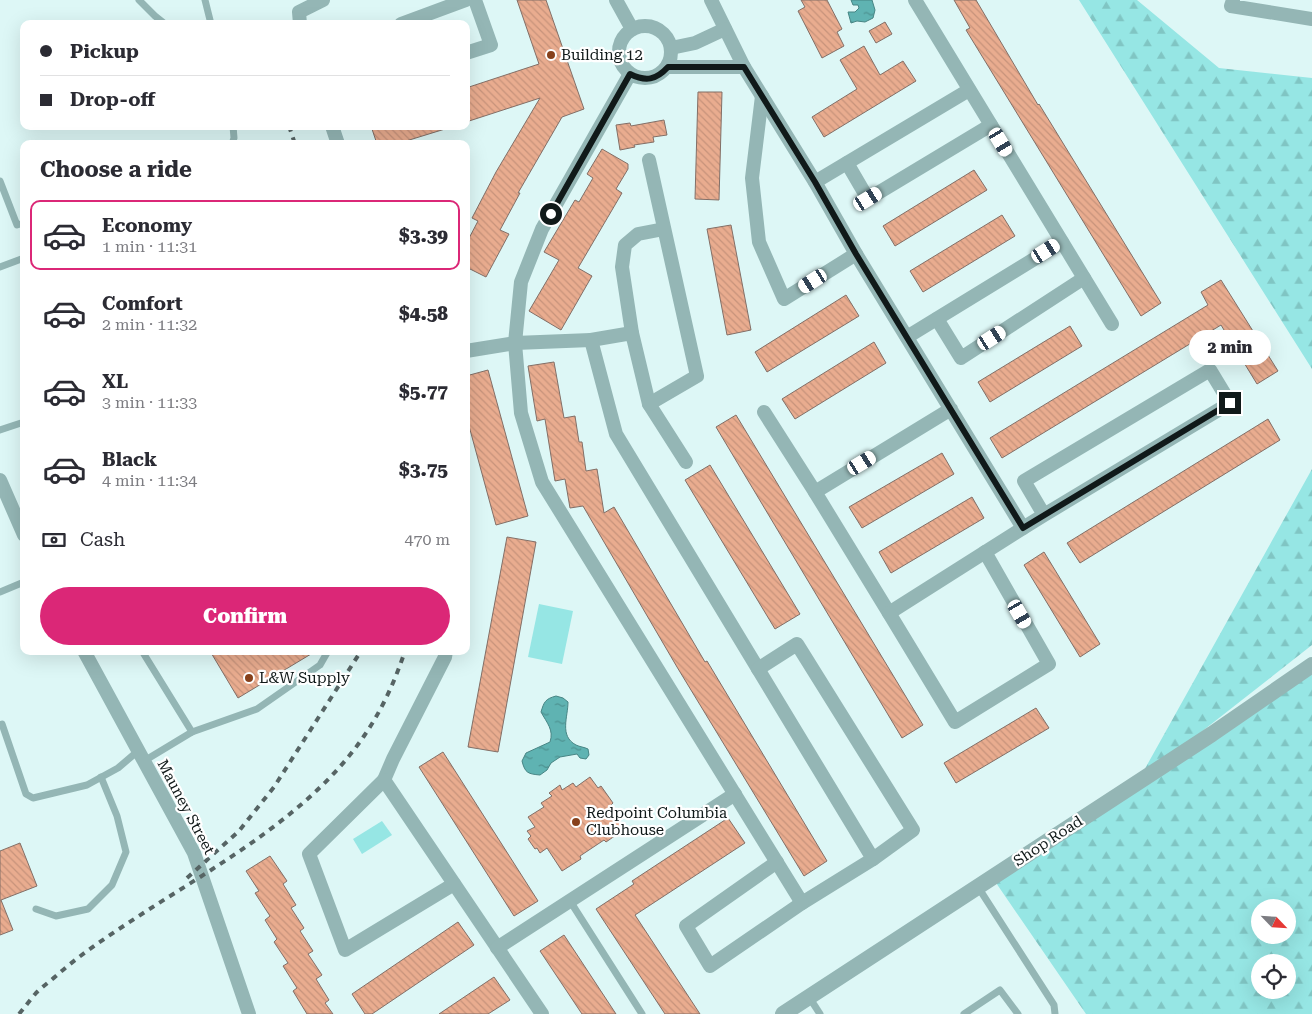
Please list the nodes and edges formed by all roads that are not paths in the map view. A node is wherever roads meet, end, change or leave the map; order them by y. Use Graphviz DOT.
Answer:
graph roads {
  1 [pos="139,0"];
  2 [pos="205,0"];
  3 [pos="323,0"];
  4 [pos="466,0"];
  5 [pos="475,0"];
  6 [pos="616,0"];
  7 [pos="711,0"];
  8 [pos="915,0"];
  9 [pos="1233,0"];
  10 [pos="1312,19"];
  11 [pos="160,20"];
  12 [pos="211,20"];
  13 [pos="300,20"];
  14 [pos="412,20"];
  15 [pos="632,29"];
  16 [pos="725,29"];
  17 [pos="671,48"];
  18 [pos="470,52"];
  19 [pos="668,67"];
  20 [pos="744,67"];
  21 [pos="630,74"];
  22 [pos="969,90"];
  23 [pos="762,96"];
  24 [pos="991,125"];
  25 [pos="649,160"];
  26 [pos="846,163"];
  27 [pos="0,181"];
  28 [pos="815,182"];
  29 [pos="20,225"];
  30 [pos="664,230"];
  31 [pos="1062,242"];
  32 [pos="856,254"];
  33 [pos="20,260"];
  34 [pos="0,267"];
  35 [pos="1084,278"];
  36 [pos="936,319"];
  37 [pos="1112,324"];
  38 [pos="632,333"];
  39 [pos="907,337"];
  40 [pos="591,340"];
  41 [pos="515,343"];
  42 [pos="470,350"];
  43 [pos="648,404"];
  44 [pos="951,409"];
  45 [pos="764,412"];
  46 [pos="20,423"];
  47 [pos="0,430"];
  48 [pos="686,462"];
  49 [pos="0,480"];
  50 [pos="815,492"];
  51 [pos="1044,515"];
  52 [pos="20,526"];
  53 [pos="1023,528"];
  54 [pos="985,552"];
  55 [pos="20,584"];
  56 [pos="0,592"];
  57 [pos="889,613"];
  58 [pos="86,655"];
  59 [pos="144,655"];
  60 [pos="326,655"];
  61 [pos="445,655"];
  62 [pos="1312,665"];
  63 [pos="758,669"];
  64 [pos="2,724"];
  65 [pos="192,732"];
  66 [pos="141,756"];
  67 [pos="102,777"];
  68 [pos="384,780"];
  69 [pos="735,794"];
  70 [pos="873,859"];
  71 [pos="777,862"];
  72 [pos="454,884"];
  73 [pos="978,887"];
  74 [pos="570,901"];
  75 [pos="802,903"];
  76 [pos="36,909"];
  77 [pos="497,948"];
  78 [pos="809,997"];
  79 [pos="249,1014"];
  80 [pos="542,1014"];
  81 [pos="642,1014"];
  82 [pos="783,1014"];
  83 [pos="820,1014"];
  84 [pos="966,1014"];
  85 [pos="1018,1014"];
  86 [pos="1055,1014"];
  1 -- 11 [label="lane"];
  2 -- 12 [label="lane"];
  3 -- 13 [label="street"];
  4 -- 14 [label="street"];
  5 -- 18 [label="street"];
  6 -- 15 [label="street"];
  7 -- 16 [label="street"];
  8 -- 22 [label="street"];
  9 -- 10 [label="street"];
  15 -- 17 [label="street"];
  15 -- 21 [label="street"];
  16 -- 17 [label="street"];
  16 -- 20 [label="street"];
  17 -- 19 [label="street"];
  19 -- 20 [label="street"];
  19 -- 21 [label="street"];
  20 -- 23 [label="street"];
  21 -- 41 [label="street"];
  22 -- 24 [label="street"];
  22 -- 26 [label="street"];
  23 -- 28 [label="street"];
  23 -- 32 [label="street"];
  24 -- 26 [label="street"];
  24 -- 31 [label="street"];
  25 -- 30 [label="street"];
  26 -- 28 [label="street"];
  27 -- 29 [label="lane"];
  28 -- 32 [label="street"];
  30 -- 38 [label="street"];
  30 -- 43 [label="street"];
  31 -- 35 [label="street"];
  31 -- 36 [label="street"];
  32 -- 39 [label="street"];
  33 -- 34 [label="lane"];
  35 -- 36 [label="street"];
  35 -- 37 [label="street"];
  36 -- 39 [label="street"];
  38 -- 40 [label="street"];
  38 -- 43 [label="street"];
  39 -- 44 [label="street"];
  40 -- 41 [label="street"];
  40 -- 63 [label="street"];
  41 -- 42 [label="street"];
  41 -- 69 [label="street"];
  43 -- 48 [label="street"];
  44 -- 50 [label="street"];
  44 -- 53 [label="street"];
  45 -- 50 [label="street"];
  46 -- 47 [label="lane"];
  49 -- 52 [label="street"];
  50 -- 57 [label="street"];
  51 -- 51 [label="street"];
  51 -- 53 [label="street"];
  53 -- 54 [label="street"];
  54 -- 57 [label="street"];
  54 -- 57 [label="street"];
  55 -- 56 [label="lane"];
  58 -- 66 [label="street, Mauney Street"];
  59 -- 65 [label="lane"];
  60 -- 65 [label="lane"];
  61 -- 68 [label="street"];
  62 -- 73 [label="street, Shop Road"];
  63 -- 70 [label="street"];
  63 -- 70 [label="street"];
  64 -- 67 [label="lane"];
  65 -- 66 [label="lane"];
  66 -- 67 [label="lane"];
  66 -- 79 [label="street, Mauney Street"];
  67 -- 76 [label="lane"];
  68 -- 72 [label="street"];
  68 -- 72 [label="street"];
  69 -- 71 [label="street"];
  69 -- 74 [label="street"];
  70 -- 75 [label="street"];
  71 -- 75 [label="street"];
  71 -- 75 [label="street"];
  72 -- 77 [label="street"];
  73 -- 78 [label="street, Shop Road"];
  73 -- 86 [label="lane"];
  74 -- 77 [label="street"];
  74 -- 81 [label="lane"];
  77 -- 80 [label="street"];
  78 -- 82 [label="street, Shop Road"];
  78 -- 83 [label="lane"];
  84 -- 85 [label="lane"];
}
